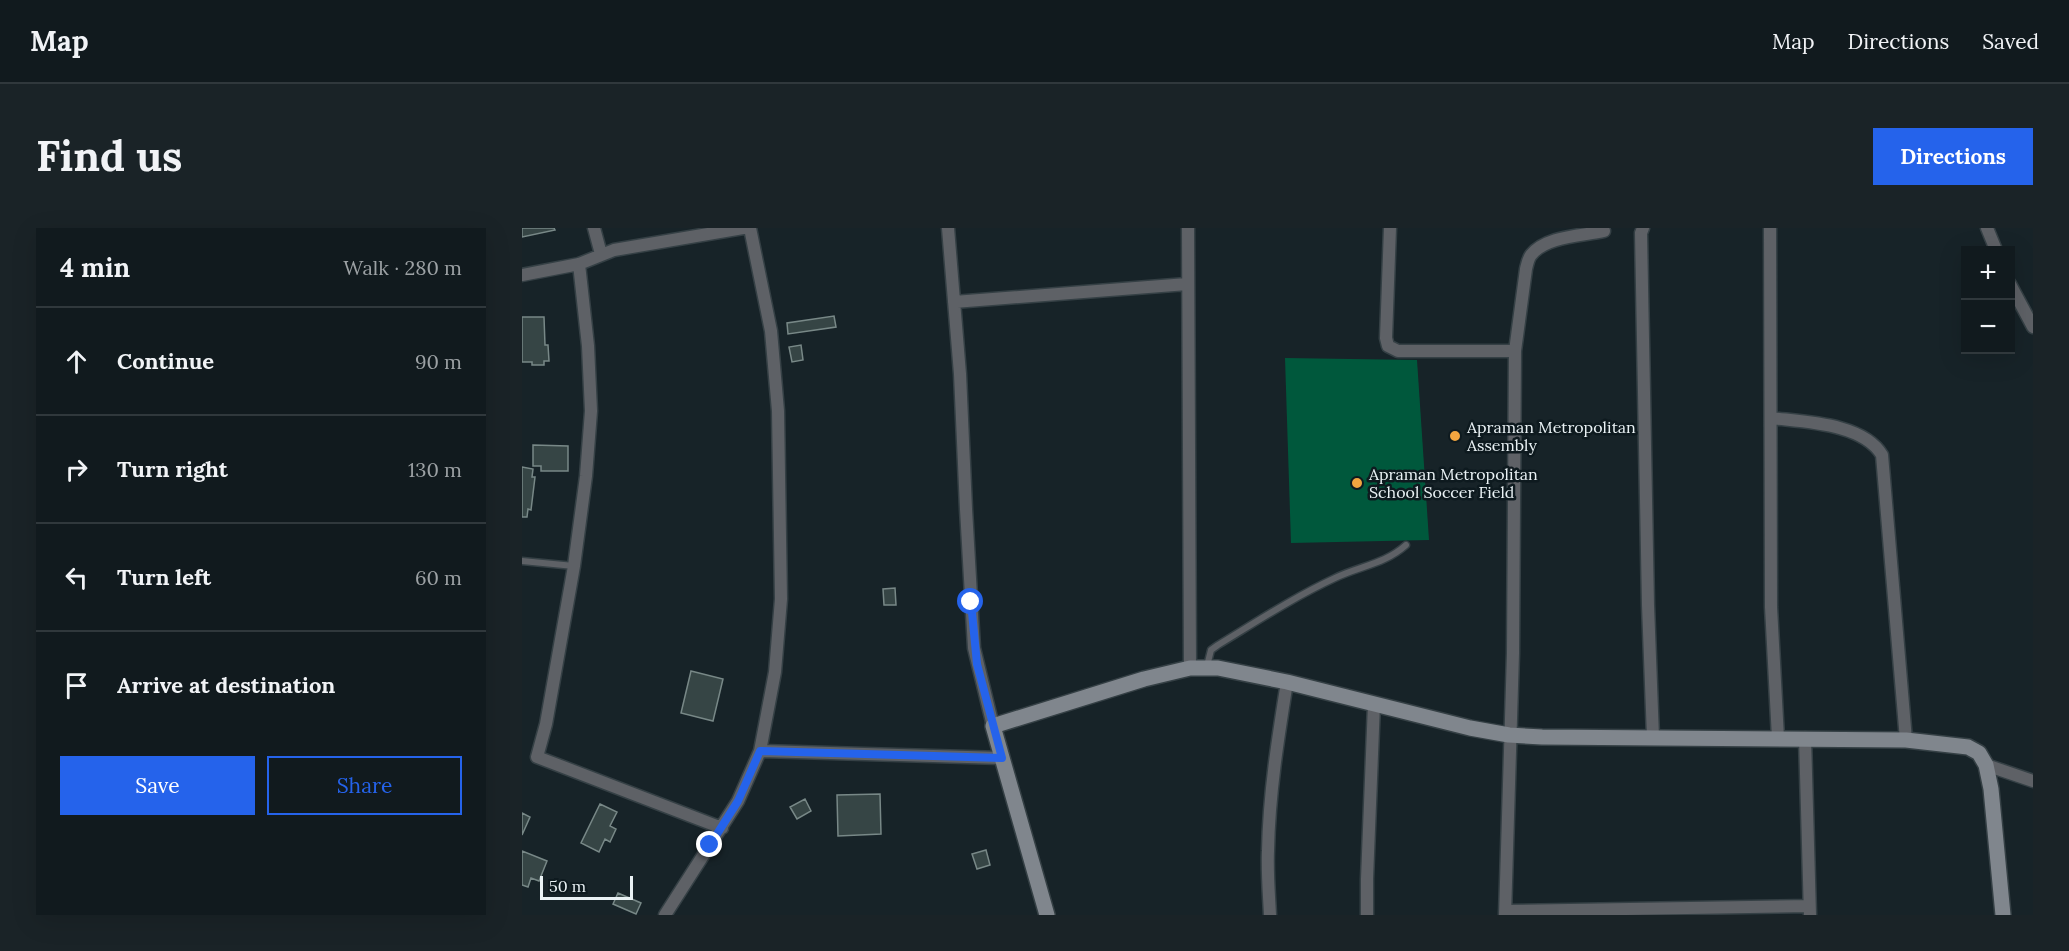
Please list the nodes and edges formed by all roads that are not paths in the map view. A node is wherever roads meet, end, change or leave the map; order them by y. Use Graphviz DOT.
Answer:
graph roads {
  1 [pos="594,228"];
  2 [pos="743,228"];
  3 [pos="750,228"];
  4 [pos="948,228"];
  5 [pos="1188,228"];
  6 [pos="1390,228"];
  7 [pos="1643,228"];
  8 [pos="1770,228"];
  9 [pos="1987,228"];
  10 [pos="1604,231"];
  11 [pos="1994,246"];
  12 [pos="601,254"];
  13 [pos="579,264"];
  14 [pos="522,275"];
  15 [pos="1187,284"];
  16 [pos="2015,293"];
  17 [pos="954,302"];
  18 [pos="2033,327"];
  19 [pos="1515,351"];
  20 [pos="1771,418"];
  21 [pos="1406,545"];
  22 [pos="522,561"];
  23 [pos="574,566"];
  24 [pos="1190,668"];
  25 [pos="1207,668"];
  26 [pos="1287,682"];
  27 [pos="1374,704"];
  28 [pos="993,726"];
  29 [pos="1509,735"];
  30 [pos="1653,738"];
  31 [pos="1778,738"];
  32 [pos="1805,738"];
  33 [pos="1906,740"];
  34 [pos="760,751"];
  35 [pos="1002,758"];
  36 [pos="1986,765"];
  37 [pos="2033,781"];
  38 [pos="722,828"];
  39 [pos="1810,911"];
  40 [pos="1505,913"];
  41 [pos="665,915"];
  42 [pos="1047,915"];
  43 [pos="1270,915"];
  44 [pos="1367,915"];
  45 [pos="2003,915"];
  1 -- 12 [label="street"];
  2 -- 12 [label="street"];
  3 -- 34 [label="street"];
  4 -- 17 [label="street"];
  5 -- 15 [label="street"];
  6 -- 19 [label="street"];
  7 -- 30 [label="street"];
  8 -- 20 [label="street"];
  9 -- 11 [label="street"];
  10 -- 19 [label="street"];
  12 -- 13 [label="street"];
  13 -- 14 [label="street"];
  13 -- 23 [label="street"];
  15 -- 17 [label="street"];
  15 -- 24 [label="street"];
  16 -- 18 [label="street"];
  17 -- 28 [label="street"];
  19 -- 29 [label="street"];
  20 -- 31 [label="street"];
  20 -- 33 [label="street"];
  21 -- 25 [label="lane"];
  22 -- 23 [label="lane"];
  23 -- 38 [label="street"];
  24 -- 25 [label="street"];
  24 -- 28 [label="street"];
  25 -- 26 [label="street"];
  26 -- 27 [label="street"];
  26 -- 43 [label="street"];
  27 -- 29 [label="street"];
  27 -- 44 [label="street"];
  28 -- 35 [label="street"];
  29 -- 30 [label="street"];
  29 -- 40 [label="street"];
  30 -- 31 [label="street"];
  31 -- 32 [label="street"];
  32 -- 33 [label="street"];
  32 -- 39 [label="street"];
  33 -- 36 [label="street"];
  34 -- 35 [label="street"];
  34 -- 38 [label="street"];
  35 -- 42 [label="street"];
  36 -- 37 [label="street"];
  36 -- 45 [label="street"];
  38 -- 41 [label="street"];
  39 -- 40 [label="street"];
}
